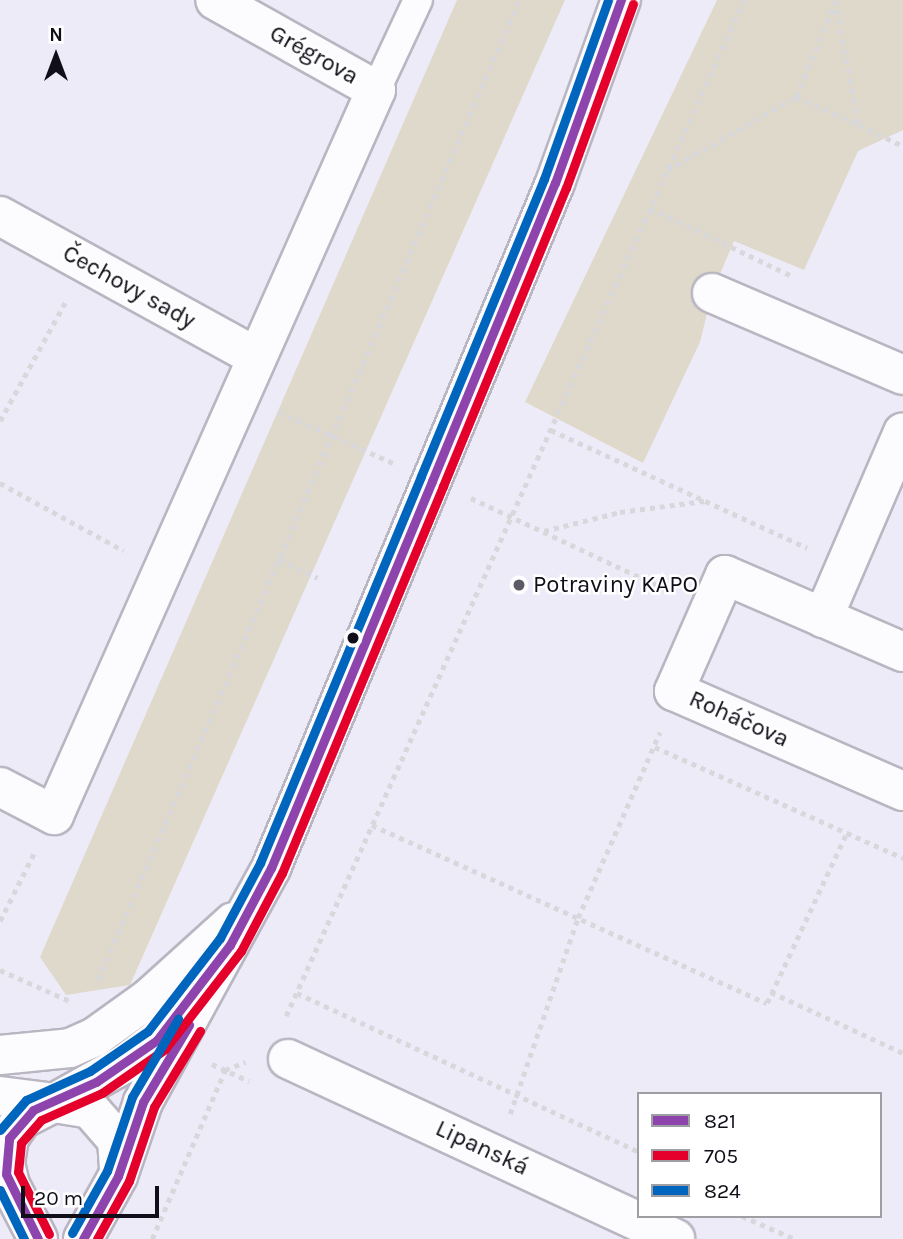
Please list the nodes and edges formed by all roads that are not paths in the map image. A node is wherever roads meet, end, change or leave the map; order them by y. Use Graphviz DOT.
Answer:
graph roads {
  1 [pos="215,0"];
  2 [pos="418,0"];
  3 [pos="621,0"];
  4 [pos="376,90"];
  5 [pos="0,216"];
  6 [pos="712,293"];
  7 [pos="257,357"];
  8 [pos="903,375"];
  9 [pos="903,432"];
  10 [pos="823,618"];
  11 [pos="903,652"];
  12 [pos="0,787"];
  13 [pos="903,791"];
  14 [pos="253,904"];
  15 [pos="230,945"];
  16 [pos="284,1043"];
  17 [pos="0,1055"];
  18 [pos="0,1096"];
  19 [pos="54,1103"];
  20 [pos="8,1183"];
  21 [pos="114,1184"];
  22 [pos="38,1239"];
  23 [pos="83,1239"];
  24 [pos="675,1239"];
  1 -- 4 [label="street, Grégrova"];
  2 -- 4 [label="lane"];
  3 -- 14 [label="street"];
  4 -- 7 [label="street"];
  5 -- 7 [label="street, Čechovy sady"];
  6 -- 8 [label="street"];
  7 -- 12 [label="street"];
  9 -- 10 [label="street"];
  10 -- 11 [label="street, Roháčova"];
  10 -- 13 [label="street, Roháčova"];
  14 -- 15 [label="street"];
  14 -- 17 [label="street"];
  15 -- 19 [label="street"];
  15 -- 21 [label="street"];
  16 -- 24 [label="street, Lipanská"];
  18 -- 19 [label="street"];
  19 -- 20 [label="street"];
  19 -- 21 [label="street"];
  20 -- 21 [label="street"];
  20 -- 22 [label="street"];
  21 -- 23 [label="street"];
}
